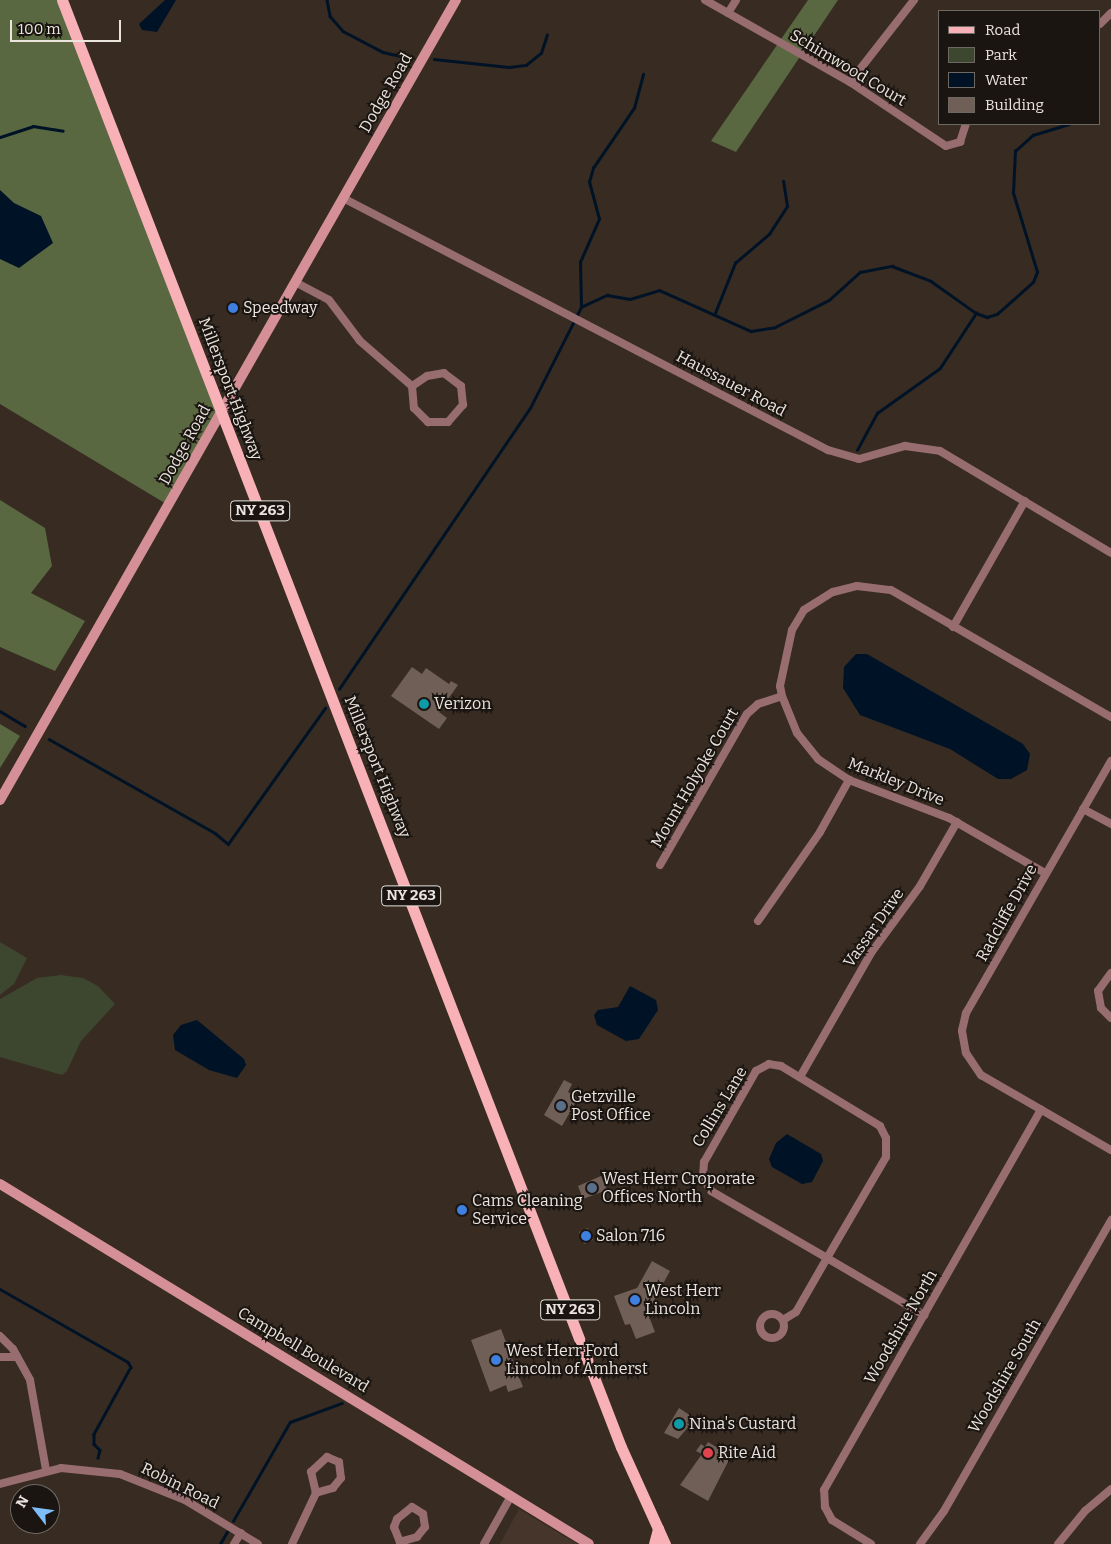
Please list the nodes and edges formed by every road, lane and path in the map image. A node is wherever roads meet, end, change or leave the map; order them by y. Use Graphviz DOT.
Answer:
graph roads {
  1 [pos="62,0"];
  2 [pos="456,0"];
  3 [pos="705,0"];
  4 [pos="736,0"];
  5 [pos="914,0"];
  6 [pos="728,13"];
  7 [pos="1111,13"];
  8 [pos="1101,23"];
  9 [pos="850,82"];
  10 [pos="966,125"];
  11 [pos="343,198"];
  12 [pos="295,282"];
  13 [pos="412,386"];
  14 [pos="222,410"];
  15 [pos="1025,501"];
  16 [pos="1111,553"];
  17 [pos="953,627"];
  18 [pos="782,696"];
  19 [pos="1111,717"];
  20 [pos="1111,761"];
  21 [pos="849,780"];
  22 [pos="0,800"];
  23 [pos="1083,809"];
  24 [pos="957,822"];
  25 [pos="1111,824"];
  26 [pos="660,865"];
  27 [pos="1045,873"];
  28 [pos="758,921"];
  29 [pos="1111,972"];
  30 [pos="1111,1018"];
  31 [pos="800,1077"];
  32 [pos="1041,1110"];
  33 [pos="1111,1150"];
  34 [pos="0,1184"];
  35 [pos="1111,1220"];
  36 [pos="827,1258"];
  37 [pos="924,1314"];
  38 [pos="783,1320"];
  39 [pos="0,1336"];
  40 [pos="0,1357"];
  41 [pos="16,1357"];
  42 [pos="46,1470"];
  43 [pos="0,1484"];
  44 [pos="1111,1489"];
  45 [pos="316,1493"];
  46 [pos="511,1496"];
  47 [pos="658,1529"];
  48 [pos="241,1533"];
  49 [pos="400,1543"];
  50 [pos="234,1544"];
  51 [pos="258,1544"];
  52 [pos="292,1544"];
  53 [pos="484,1544"];
  54 [pos="589,1544"];
  55 [pos="654,1544"];
  56 [pos="665,1544"];
  57 [pos="871,1544"];
  58 [pos="920,1544"];
  59 [pos="1058,1544"];
  1 -- 14 [label="main road, Millersport Highway / NY 263"];
  2 -- 11 [label="street, Dodge Road"];
  3 -- 6 [label="street, Schimwood Court"];
  4 -- 6 [label="street"];
  5 -- 9 [label="street"];
  6 -- 9 [label="street, Schimwood Court"];
  7 -- 8 [label="street"];
  9 -- 10 [label="street, Schimwood Court"];
  11 -- 12 [label="street, Dodge Road"];
  11 -- 15 [label="street, Haussauer Road"];
  12 -- 13 [label="street"];
  12 -- 14 [label="street, Dodge Road"];
  13 -- 13 [label="street"];
  14 -- 22 [label="street, Dodge Road"];
  14 -- 47 [label="main road, Millersport Highway / NY 263"];
  15 -- 16 [label="street, Haussauer Road"];
  15 -- 17 [label="street"];
  17 -- 18 [label="street, Markley Drive"];
  17 -- 19 [label="street"];
  18 -- 21 [label="street, Markley Drive"];
  18 -- 26 [label="street, Mount Holyoke Court"];
  20 -- 23 [label="street, Radcliffe Drive"];
  21 -- 24 [label="street, Markley Drive"];
  21 -- 28 [label="street"];
  23 -- 25 [label="street"];
  23 -- 27 [label="street, Radcliffe Drive"];
  24 -- 27 [label="street, Markley Drive"];
  24 -- 31 [label="street, Vassar Drive"];
  27 -- 32 [label="street, Radcliffe Drive"];
  29 -- 30 [label="street"];
  31 -- 36 [label="street, Collins Lane"];
  31 -- 36 [label="street, Collins Lane"];
  32 -- 33 [label="street, Radcliffe Drive"];
  32 -- 37 [label="street, Woodshire North"];
  34 -- 46 [label="street, Campbell Boulevard"];
  35 -- 58 [label="street, Woodshire South"];
  36 -- 37 [label="street, Collins Lane"];
  36 -- 38 [label="street"];
  37 -- 57 [label="street, Woodshire North"];
  39 -- 41 [label="street"];
  40 -- 41 [label="street"];
  41 -- 42 [label="street"];
  42 -- 43 [label="street, Robin Road"];
  42 -- 48 [label="street, Robin Road"];
  44 -- 59 [label="street"];
  45 -- 45 [label="street"];
  45 -- 52 [label="street"];
  46 -- 53 [label="street"];
  46 -- 54 [label="street, Campbell Boulevard"];
  47 -- 55 [label="main road"];
  47 -- 56 [label="main road, Millersport Highway / NY 263"];
  48 -- 50 [label="street"];
  48 -- 51 [label="street, Robin Road"];
  49 -- 49 [label="street"];
}
